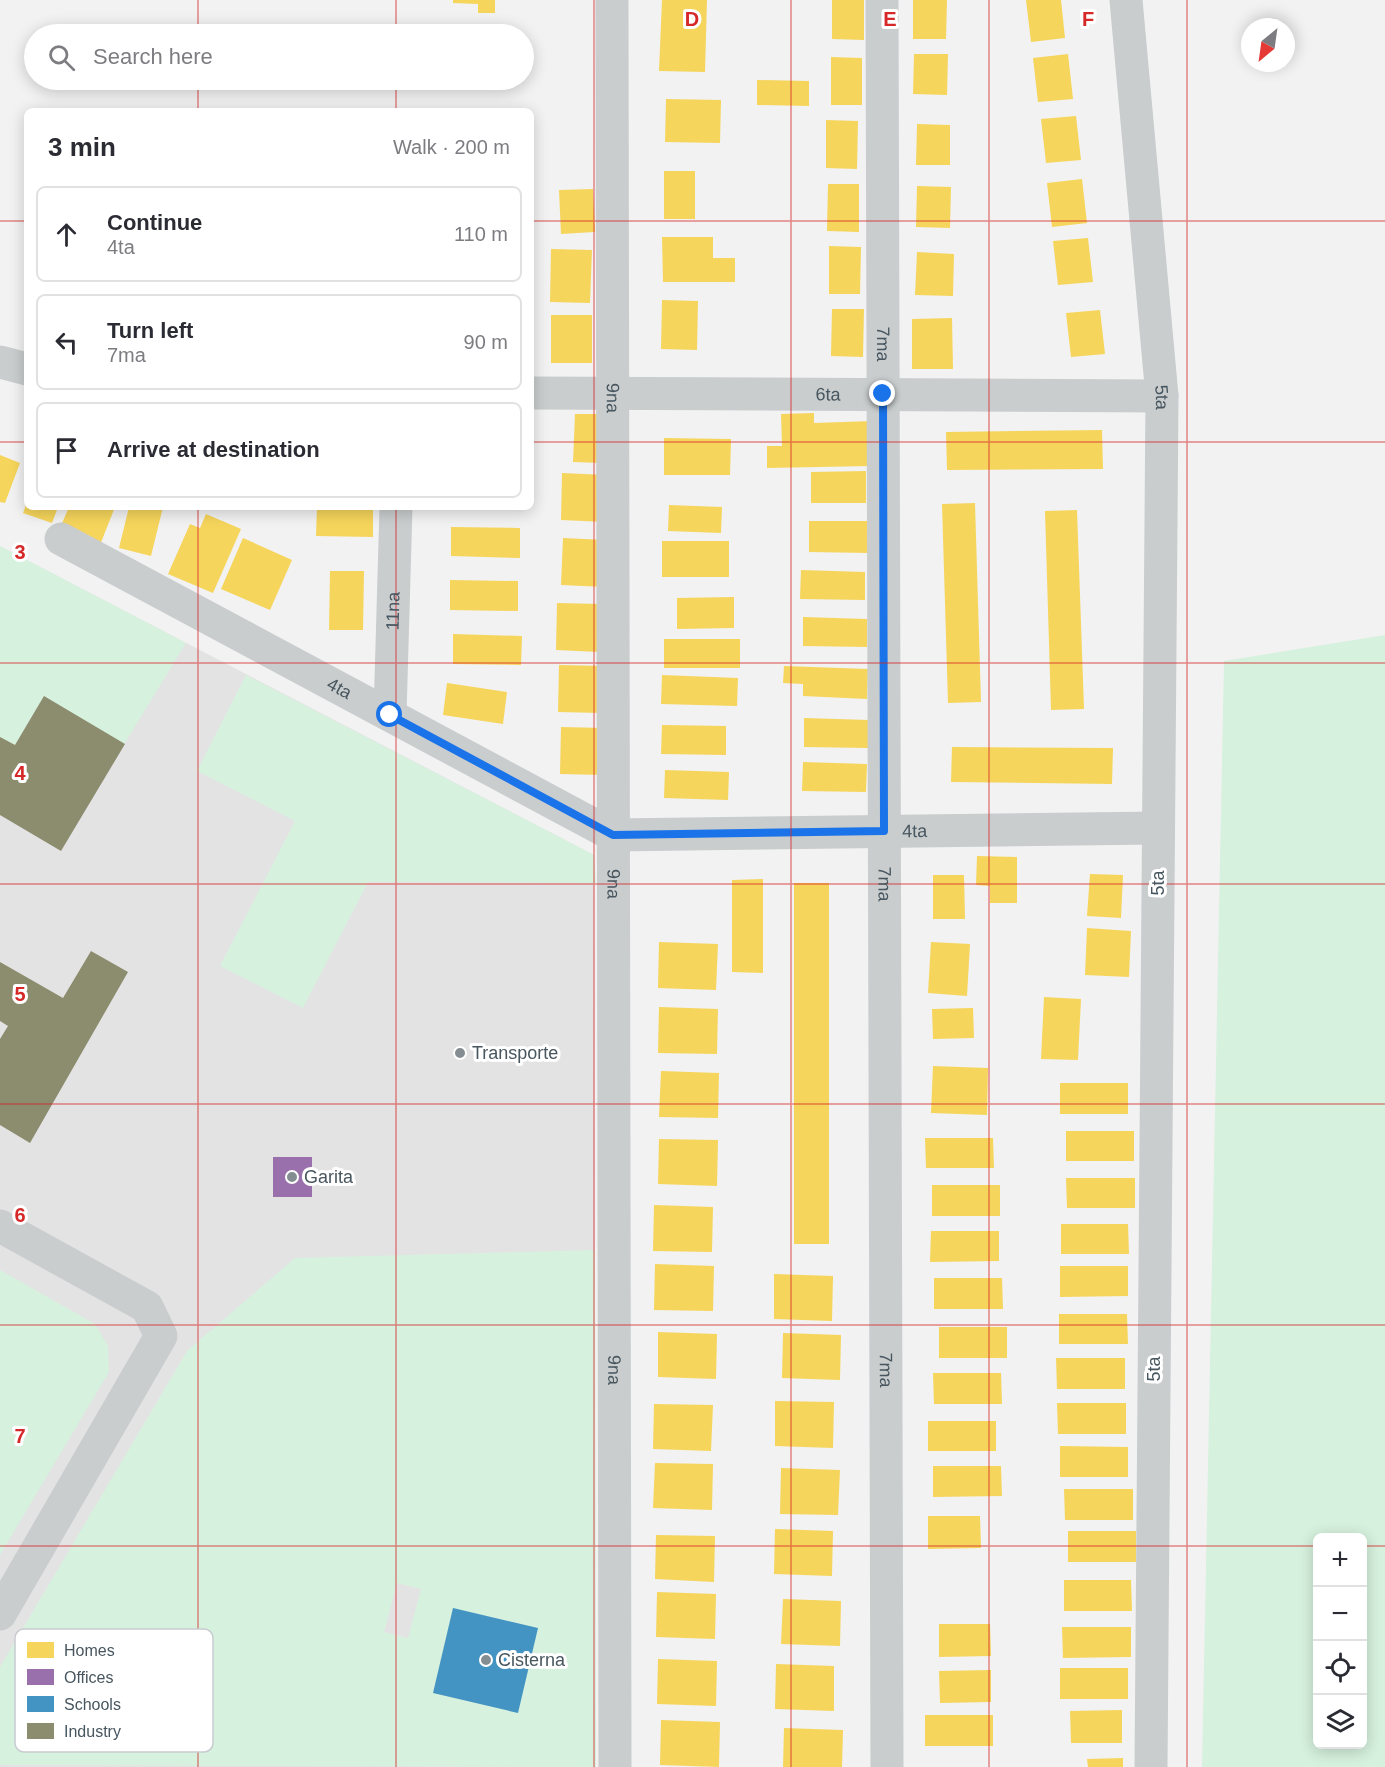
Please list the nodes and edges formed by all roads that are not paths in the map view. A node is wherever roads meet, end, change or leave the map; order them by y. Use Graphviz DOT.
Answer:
graph roads {
  1 [pos="612,0"];
  2 [pos="882,0"];
  3 [pos="1126,0"];
  4 [pos="0,362"];
  5 [pos="24,368"];
  6 [pos="534,393"];
  7 [pos="612,393"];
  8 [pos="883,394"];
  9 [pos="1162,396"];
  10 [pos="396,510"];
  11 [pos="61,540"];
  12 [pos="390,715"];
  13 [pos="1158,828"];
  14 [pos="884,831"];
  15 [pos="613,835"];
  16 [pos="0,1226"];
  17 [pos="0,1614"];
  18 [pos="615,1767"];
  19 [pos="887,1767"];
  20 [pos="1151,1767"];
  1 -- 7 [label="street, 9na"];
  2 -- 8 [label="street, 7ma"];
  3 -- 9 [label="street, 5ta"];
  4 -- 5 [label="street"];
  6 -- 7 [label="street, 6ta"];
  7 -- 8 [label="street, 6ta"];
  7 -- 15 [label="street, 9na"];
  8 -- 9 [label="street, 6ta"];
  8 -- 14 [label="street, 7ma"];
  9 -- 13 [label="street, 5ta"];
  10 -- 12 [label="street, 11na"];
  11 -- 12 [label="street, 4ta"];
  12 -- 15 [label="street, 4ta"];
  13 -- 14 [label="street, 4ta"];
  13 -- 20 [label="street, 5ta"];
  14 -- 15 [label="street, 4ta"];
  14 -- 19 [label="street, 7ma"];
  15 -- 18 [label="street, 9na"];
  16 -- 17 [label="street"];
}
